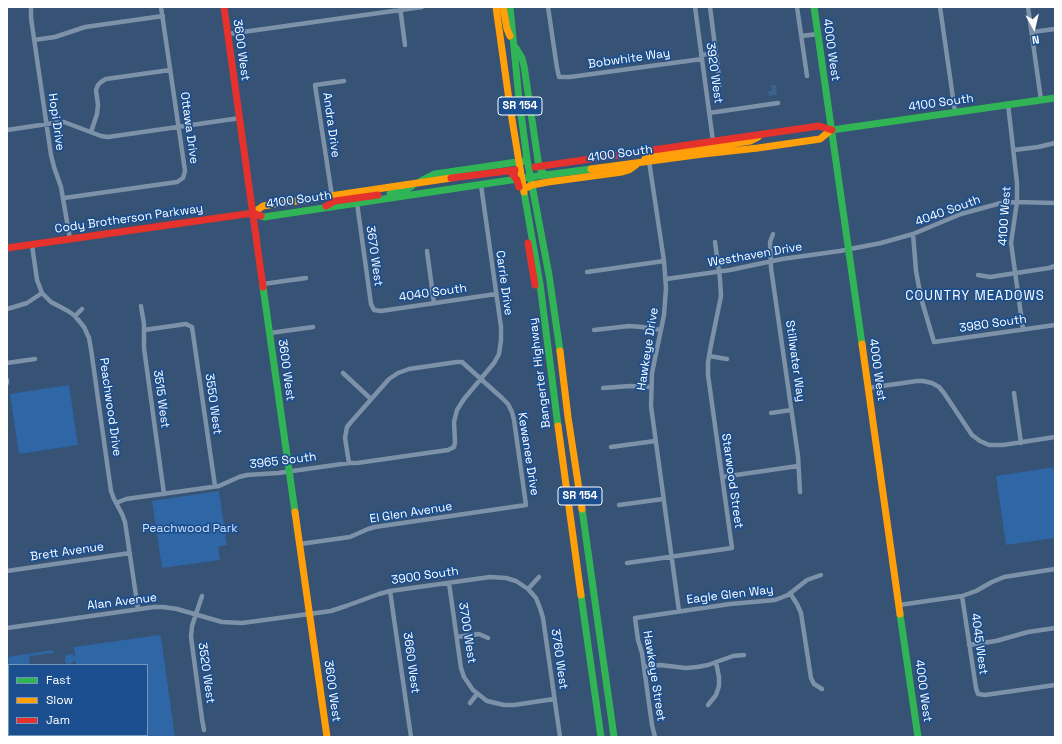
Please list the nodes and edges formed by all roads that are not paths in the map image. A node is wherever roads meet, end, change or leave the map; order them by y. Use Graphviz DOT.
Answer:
graph roads {
  1 [pos="31,7"];
  2 [pos="161,7"];
  3 [pos="224,7"];
  4 [pos="422,7"];
  5 [pos="496,7"];
  6 [pos="503,7"];
  7 [pos="510,7"];
  8 [pos="548,7"];
  9 [pos="695,7"];
  10 [pos="710,7"];
  11 [pos="797,7"];
  12 [pos="814,7"];
  13 [pos="940,7"];
  14 [pos="1028,7"];
  15 [pos="400,9"];
  16 [pos="163,16"];
  17 [pos="1055,29"];
  18 [pos="1032,32"];
  19 [pos="228,34"];
  20 [pos="818,34"];
  21 [pos="801,36"];
  22 [pos="34,40"];
  23 [pos="514,44"];
  24 [pos="405,45"];
  25 [pos="716,53"];
  26 [pos="701,57"];
  27 [pos="170,70"];
  28 [pos="807,76"];
  29 [pos="344,81"];
  30 [pos="720,85"];
  31 [pos="1055,98"];
  32 [pos="1041,100"];
  33 [pos="778,103"];
  34 [pos="1008,104"];
  35 [pos="955,112"];
  36 [pos="709,113"];
  37 [pos="240,118"];
  38 [pos="46,124"];
  39 [pos="178,127"];
  40 [pos="7,130"];
  41 [pos="831,130"];
  42 [pos="91,132"];
  43 [pos="765,134"];
  44 [pos="713,141"];
  45 [pos="1055,143"];
  46 [pos="1014,150"];
  47 [pos="527,159"];
  48 [pos="649,161"];
  49 [pos="639,163"];
  50 [pos="520,166"];
  51 [pos="539,167"];
  52 [pos="529,168"];
  53 [pos="510,171"];
  54 [pos="546,175"];
  55 [pos="520,179"];
  56 [pos="531,181"];
  57 [pos="417,183"];
  58 [pos="481,185"];
  59 [pos="525,195"];
  60 [pos="332,196"];
  61 [pos="64,198"];
  62 [pos="1017,202"];
  63 [pos="1055,203"];
  64 [pos="357,204"];
  65 [pos="318,209"];
  66 [pos="253,213"];
  67 [pos="773,234"];
  68 [pos="913,234"];
  69 [pos="70,239"];
  70 [pos="715,242"];
  71 [pos="32,244"];
  72 [pos="7,248"];
  73 [pos="848,249"];
  74 [pos="427,251"];
  75 [pos="664,261"];
  76 [pos="771,262"];
  77 [pos="1055,266"];
  78 [pos="586,272"];
  79 [pos="719,272"];
  80 [pos="1016,274"];
  81 [pos="978,275"];
  82 [pos="306,278"];
  83 [pos="666,279"];
  84 [pos="263,284"];
  85 [pos="42,293"];
  86 [pos="496,294"];
  87 [pos="434,303"];
  88 [pos="142,306"];
  89 [pos="544,308"];
  90 [pos="7,309"];
  91 [pos="82,309"];
  92 [pos="374,310"];
  93 [pos="75,316"];
  94 [pos="1055,325"];
  95 [pos="313,327"];
  96 [pos="1023,329"];
  97 [pos="144,330"];
  98 [pos="594,330"];
  99 [pos="661,330"];
  100 [pos="270,333"];
  101 [pos="709,356"];
  102 [pos="35,359"];
  103 [pos="727,359"];
  104 [pos="7,363"];
  105 [pos="343,373"];
  106 [pos="482,379"];
  107 [pos="7,380"];
  108 [pos="7,384"];
  109 [pos="651,387"];
  110 [pos="603,388"];
  111 [pos="868,388"];
  112 [pos="1014,393"];
  113 [pos="371,399"];
  114 [pos="791,410"];
  115 [pos="771,412"];
  116 [pos="568,417"];
  117 [pos="1055,437"];
  118 [pos="655,441"];
  119 [pos="1021,443"];
  120 [pos="454,447"];
  121 [pos="611,447"];
  122 [pos="349,463"];
  123 [pos="798,466"];
  124 [pos="290,471"];
  125 [pos="722,477"];
  126 [pos="215,486"];
  127 [pos="800,492"];
  128 [pos="164,494"];
  129 [pos="663,498"];
  130 [pos="116,503"];
  131 [pos="526,505"];
  132 [pos="619,505"];
  133 [pos="300,544"];
  134 [pos="130,553"];
  135 [pos="672,557"];
  136 [pos="627,563"];
  137 [pos="1055,569"];
  138 [pos="7,571"];
  139 [pos="821,575"];
  140 [pos="538,577"];
  141 [pos="449,583"];
  142 [pos="528,589"];
  143 [pos="390,591"];
  144 [pos="790,593"];
  145 [pos="202,596"];
  146 [pos="962,596"];
  147 [pos="899,605"];
  148 [pos="138,609"];
  149 [pos="680,611"];
  150 [pos="196,614"];
  151 [pos="310,614"];
  152 [pos="635,618"];
  153 [pos="7,628"];
  154 [pos="1055,628"];
  155 [pos="457,637"];
  156 [pos="488,638"];
  157 [pos="969,645"];
  158 [pos="744,655"];
  159 [pos="716,662"];
  160 [pos="644,667"];
  161 [pos="1055,685"];
  162 [pos="822,689"];
  163 [pos="477,694"];
  164 [pos="554,699"];
  165 [pos="470,703"];
  166 [pos="708,705"];
  167 [pos="204,730"];
  168 [pos="327,737"];
  169 [pos="411,737"];
  170 [pos="560,737"];
  171 [pos="601,737"];
  172 [pos="614,737"];
  173 [pos="655,737"];
  174 [pos="918,737"];
  1 -- 22 [label="street, Hopi Drive"];
  2 -- 16 [label="street, Ottawa Drive"];
  3 -- 19 [label="main road, 3600 West"];
  4 -- 15 [label="street"];
  5 -- 50 [label="main road, Bangerter Highway / SR 154"];
  6 -- 23 [label="main road"];
  7 -- 23 [label="main road, Bangerter Highway / SR 154"];
  8 -- 26 [label="street, Bobwhite Way"];
  9 -- 26 [label="street, 3920 West"];
  10 -- 25 [label="street"];
  11 -- 21 [label="street"];
  12 -- 20 [label="main road, 4000 West"];
  13 -- 35 [label="street"];
  14 -- 18 [label="street"];
  15 -- 19 [label="street"];
  15 -- 24 [label="street"];
  16 -- 22 [label="street"];
  16 -- 27 [label="street, Ottawa Drive"];
  17 -- 18 [label="street"];
  18 -- 32 [label="street"];
  19 -- 37 [label="main road, 3600 West"];
  20 -- 21 [label="street"];
  20 -- 41 [label="main road, 4000 West"];
  21 -- 28 [label="street"];
  22 -- 38 [label="street, Hopi Drive"];
  23 -- 47 [label="main road, Bangerter Highway / SR 154"];
  23 -- 51 [label="main road"];
  25 -- 26 [label="street, Bobwhite Way"];
  25 -- 30 [label="street"];
  26 -- 36 [label="street, 3920 West"];
  27 -- 39 [label="street, Ottawa Drive"];
  27 -- 42 [label="street"];
  29 -- 60 [label="street, Andra Drive"];
  31 -- 32 [label="main road, 4100 South"];
  32 -- 34 [label="main road, 4100 South"];
  33 -- 36 [label="street"];
  34 -- 35 [label="main road, 4100 South"];
  34 -- 46 [label="street, 4100 West"];
  35 -- 41 [label="main road, 4100 South"];
  36 -- 44 [label="street, 3920 West"];
  37 -- 39 [label="street"];
  37 -- 66 [label="main road, 3600 West"];
  38 -- 40 [label="street"];
  38 -- 42 [label="street"];
  38 -- 61 [label="street, Hopi Drive"];
  39 -- 42 [label="street"];
  39 -- 61 [label="street, Ottawa Drive"];
  41 -- 43 [label="main road, 4100 South"];
  41 -- 48 [label="main road, 4100 South"];
  41 -- 73 [label="main road, 4000 West"];
  43 -- 44 [label="main road, 4100 South"];
  43 -- 49 [label="main road"];
  44 -- 51 [label="main road, 4100 South"];
  45 -- 46 [label="street"];
  46 -- 62 [label="street, 4100 West"];
  47 -- 50 [label="main road"];
  47 -- 52 [label="main road, Bangerter Highway / SR 154"];
  48 -- 49 [label="main road, 4100 South"];
  48 -- 75 [label="street, Hawkeye Drive"];
  49 -- 54 [label="main road, 4100 South"];
  49 -- 56 [label="main road"];
  50 -- 52 [label="main road, 4100 South"];
  50 -- 53 [label="main road, 4100 South"];
  50 -- 55 [label="main road, Bangerter Highway / SR 154"];
  50 -- 57 [label="main road"];
  51 -- 52 [label="main road, 4100 South"];
  51 -- 54 [label="main road"];
  52 -- 56 [label="main road, Bangerter Highway / SR 154"];
  53 -- 55 [label="main road"];
  53 -- 57 [label="main road, 4100 South"];
  54 -- 56 [label="main road, 4100 South"];
  55 -- 56 [label="main road, 4100 South"];
  55 -- 58 [label="main road, 4100 South"];
  55 -- 59 [label="main road, Bangerter Highway / SR 154"];
  55 -- 89 [label="main road"];
  56 -- 59 [label="main road"];
  56 -- 116 [label="main road, Bangerter Highway / SR 154"];
  57 -- 60 [label="main road, 4100 South"];
  57 -- 65 [label="main road"];
  58 -- 64 [label="main road, 4100 South"];
  58 -- 86 [label="street, Carrie Drive"];
  59 -- 89 [label="main road, Bangerter Highway / SR 154"];
  60 -- 66 [label="main road, 4100 South"];
  61 -- 69 [label="street, Hopi Drive"];
  62 -- 63 [label="street, 4040 South"];
  62 -- 68 [label="street, 4040 South"];
  62 -- 80 [label="street, 4100 West"];
  64 -- 65 [label="main road, 4100 South"];
  64 -- 92 [label="street, 3670 West"];
  65 -- 66 [label="main road, 4100 South"];
  66 -- 69 [label="main road, Cody Brotherson Parkway"];
  66 -- 84 [label="main road, 3600 West"];
  67 -- 76 [label="street, Stillwater Way"];
  68 -- 73 [label="street, 4040 South"];
  68 -- 96 [label="street, 3980 South"];
  69 -- 71 [label="main road, Cody Brotherson Parkway"];
  70 -- 79 [label="street, Starwood Street"];
  71 -- 72 [label="main road, Cody Brotherson Parkway"];
  71 -- 85 [label="street"];
  73 -- 76 [label="street, Westhaven Drive"];
  73 -- 111 [label="main road, 4000 West"];
  74 -- 87 [label="street"];
  75 -- 78 [label="street"];
  75 -- 83 [label="street, Hawkeye Drive"];
  76 -- 79 [label="street, Westhaven Drive"];
  76 -- 114 [label="street, Stillwater Way"];
  77 -- 80 [label="street"];
  79 -- 83 [label="street, Westhaven Drive"];
  79 -- 101 [label="street, Starwood Street"];
  80 -- 81 [label="street"];
  80 -- 96 [label="street, 4100 West"];
  82 -- 84 [label="street"];
  83 -- 99 [label="street, Hawkeye Drive"];
  84 -- 100 [label="main road, 3600 West"];
  85 -- 90 [label="street"];
  85 -- 93 [label="street, Peachwood Drive"];
  86 -- 87 [label="street, 4040 South"];
  86 -- 106 [label="street, Carrie Drive"];
  87 -- 92 [label="street, 4040 South"];
  88 -- 97 [label="street, 3515 West"];
  89 -- 116 [label="main road"];
  89 -- 171 [label="main road, Bangerter Highway / SR 154"];
  91 -- 93 [label="street"];
  93 -- 130 [label="street, Peachwood Drive"];
  94 -- 96 [label="street, 3980 South"];
  95 -- 100 [label="street"];
  97 -- 126 [label="street, 3550 West"];
  97 -- 128 [label="street, 3515 West"];
  98 -- 99 [label="street"];
  99 -- 109 [label="street, Hawkeye Drive"];
  100 -- 124 [label="main road, 3600 West"];
  101 -- 103 [label="street"];
  101 -- 125 [label="street, Starwood Street"];
  102 -- 104 [label="street"];
  105 -- 113 [label="street"];
  106 -- 113 [label="street, Kewanee Drive"];
  106 -- 120 [label="street, Carrie Drive"];
  106 -- 131 [label="street, Kewanee Drive"];
  107 -- 108 [label="street"];
  109 -- 110 [label="street"];
  109 -- 118 [label="street, Hawkeye Drive"];
  111 -- 119 [label="street"];
  111 -- 147 [label="main road, 4000 West"];
  112 -- 119 [label="street"];
  113 -- 122 [label="street, Kewanee Drive"];
  114 -- 115 [label="street"];
  114 -- 123 [label="street, Stillwater Way"];
  116 -- 172 [label="main road, Bangerter Highway / SR 154"];
  117 -- 119 [label="street"];
  118 -- 121 [label="street"];
  118 -- 129 [label="street, Hawkeye Drive"];
  120 -- 122 [label="street, 3965 South"];
  122 -- 124 [label="street, 3965 South"];
  123 -- 125 [label="street"];
  123 -- 127 [label="street, Stillwater Way"];
  124 -- 126 [label="street, 3965 South"];
  124 -- 133 [label="main road, 3600 West"];
  125 -- 135 [label="street, Starwood Street"];
  126 -- 128 [label="street, 3965 South"];
  128 -- 130 [label="street, 3965 South"];
  129 -- 132 [label="street"];
  129 -- 135 [label="street, Hawkeye Drive"];
  130 -- 134 [label="street, Peachwood Drive"];
  131 -- 133 [label="street, El Glen Avenue"];
  133 -- 151 [label="main road, 3600 West"];
  134 -- 138 [label="street, Brett Avenue"];
  134 -- 148 [label="street, Peachwood Drive"];
  135 -- 136 [label="street"];
  135 -- 149 [label="street, Hawkeye Drive"];
  137 -- 146 [label="street"];
  139 -- 144 [label="street, Eagle Glen Way"];
  140 -- 142 [label="street"];
  141 -- 142 [label="street, 3900 South"];
  141 -- 143 [label="street, 3900 South"];
  141 -- 155 [label="street, 3700 West"];
  142 -- 164 [label="street, 3760 West"];
  143 -- 151 [label="street, 3900 South"];
  143 -- 169 [label="street, 3660 West"];
  144 -- 149 [label="street, Eagle Glen Way"];
  144 -- 162 [label="street"];
  145 -- 150 [label="street, 3520 West"];
  146 -- 147 [label="street"];
  146 -- 157 [label="street, 4045 West"];
  147 -- 174 [label="main road, 4000 West"];
  148 -- 150 [label="street, Alan Avenue"];
  148 -- 153 [label="street, Alan Avenue"];
  149 -- 152 [label="street, Eagle Glen Way"];
  150 -- 151 [label="street, Alan Avenue"];
  150 -- 167 [label="street, 3520 West"];
  151 -- 168 [label="main road, 3600 West"];
  152 -- 160 [label="street, Hawkeye Street"];
  154 -- 157 [label="street"];
  155 -- 156 [label="street"];
  155 -- 163 [label="street, 3700 West"];
  157 -- 161 [label="street, 4045 West"];
  158 -- 159 [label="street"];
  159 -- 160 [label="street"];
  159 -- 166 [label="street"];
  160 -- 173 [label="street, Hawkeye Street"];
  163 -- 164 [label="street"];
  163 -- 165 [label="street"];
  164 -- 170 [label="street, 3760 West"];
}
